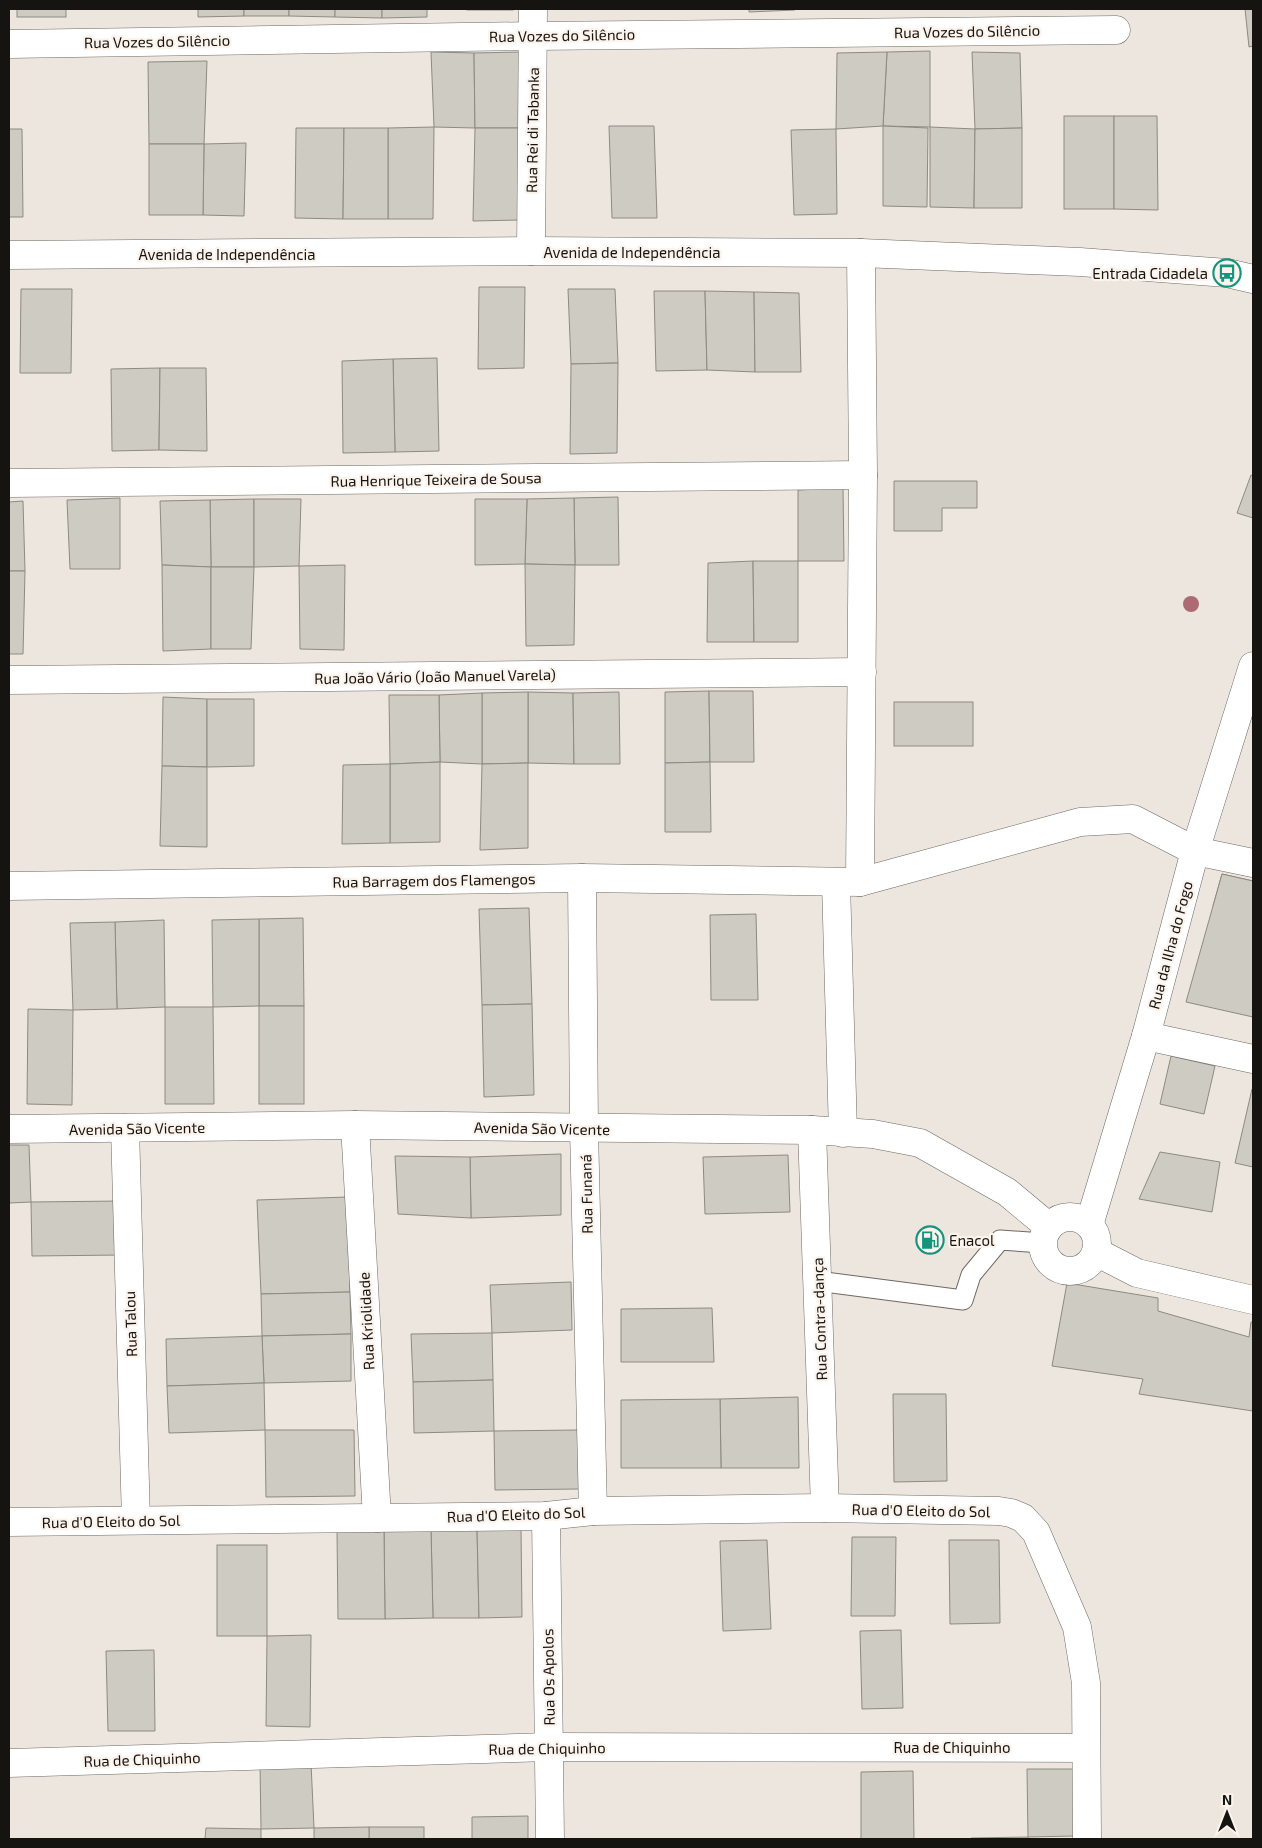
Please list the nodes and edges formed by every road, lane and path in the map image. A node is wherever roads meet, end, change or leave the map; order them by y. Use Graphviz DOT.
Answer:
graph roads {
  1 [pos="533,9"];
  2 [pos="1116,30"];
  3 [pos="534,36"];
  4 [pos="9,44"];
  5 [pos="531,251"];
  6 [pos="860,253"];
  7 [pos="9,255"];
  8 [pos="1253,279"];
  9 [pos="864,475"];
  10 [pos="9,483"];
  11 [pos="1253,666"];
  12 [pos="862,672"];
  13 [pos="9,680"];
  14 [pos="1195,851"];
  15 [pos="1253,863"];
  16 [pos="582,878"];
  17 [pos="848,882"];
  18 [pos="9,886"];
  19 [pos="1146,1036"];
  20 [pos="1253,1060"];
  21 [pos="355,1125"];
  22 [pos="125,1128"];
  23 [pos="584,1128"];
  24 [pos="9,1129"];
  25 [pos="812,1130"];
  26 [pos="843,1132"];
  27 [pos="1089,1224"];
  28 [pos="1046,1235"];
  29 [pos="1096,1252"];
  30 [pos="817,1281"];
  31 [pos="1253,1300"];
  32 [pos="825,1508"];
  33 [pos="593,1511"];
  34 [pos="546,1516"];
  35 [pos="376,1518"];
  36 [pos="136,1520"];
  37 [pos="9,1522"];
  38 [pos="548,1746"];
  39 [pos="1086,1748"];
  40 [pos="9,1762"];
  41 [pos="550,1839"];
  42 [pos="1087,1839"];
  1 -- 3 [label="street, Rua Rei di Tabanka"];
  2 -- 3 [label="street, Rua Vozes do Silêncio"];
  3 -- 4 [label="street, Rua Vozes do Silêncio"];
  3 -- 5 [label="street, Rua Rei di Tabanka"];
  5 -- 6 [label="street, Avenida de Independência"];
  5 -- 7 [label="street, Avenida de Independência"];
  6 -- 8 [label="street, Avenida de Independência"];
  6 -- 9 [label="street"];
  9 -- 10 [label="street, Rua Henrique Teixeira de Sousa"];
  9 -- 12 [label="street"];
  11 -- 14 [label="street, Rua da Ilha do Fogo"];
  12 -- 13 [label="street, Rua João Vário (João Manuel Varela)"];
  12 -- 17 [label="street"];
  14 -- 15 [label="street, Rua Barragem dos Flamengos"];
  14 -- 17 [label="street, Rua Barragem dos Flamengos"];
  14 -- 19 [label="street, Rua da Ilha do Fogo"];
  16 -- 17 [label="street, Rua Barragem dos Flamengos"];
  16 -- 18 [label="street, Rua Barragem dos Flamengos"];
  16 -- 23 [label="street, Rua Funaná"];
  17 -- 26 [label="street"];
  19 -- 20 [label="street"];
  19 -- 27 [label="street, Rua da Ilha do Fogo"];
  21 -- 22 [label="street, Avenida São Vicente"];
  21 -- 23 [label="street, Avenida São Vicente"];
  21 -- 35 [label="street, Rua Kriolidade"];
  22 -- 24 [label="street, Avenida São Vicente"];
  22 -- 36 [label="street, Rua Talou"];
  23 -- 25 [label="street, Avenida São Vicente"];
  23 -- 33 [label="street, Rua Funaná"];
  25 -- 26 [label="street, Avenida São Vicente"];
  25 -- 30 [label="street, Rua Contra-dança"];
  26 -- 28 [label="street, Avenida São Vicente"];
  27 -- 28 [label="street"];
  27 -- 29 [label="street"];
  28 -- 29 [label="street"];
  28 -- 30 [label="lane"];
  29 -- 31 [label="street"];
  30 -- 32 [label="street, Rua Contra-dança"];
  32 -- 33 [label="street, Rua d'O Eleito do Sol"];
  32 -- 39 [label="street, Rua d'O Eleito do Sol"];
  33 -- 34 [label="street, Rua d'O Eleito do Sol"];
  34 -- 35 [label="street, Rua d'O Eleito do Sol"];
  34 -- 38 [label="street, Rua Os Apolos"];
  35 -- 36 [label="street, Rua d'O Eleito do Sol"];
  36 -- 37 [label="street, Rua d'O Eleito do Sol"];
  38 -- 39 [label="street, Rua de Chiquinho"];
  38 -- 40 [label="street, Rua de Chiquinho"];
  38 -- 41 [label="street, Rua Os Apolos"];
  39 -- 42 [label="street"];
}
